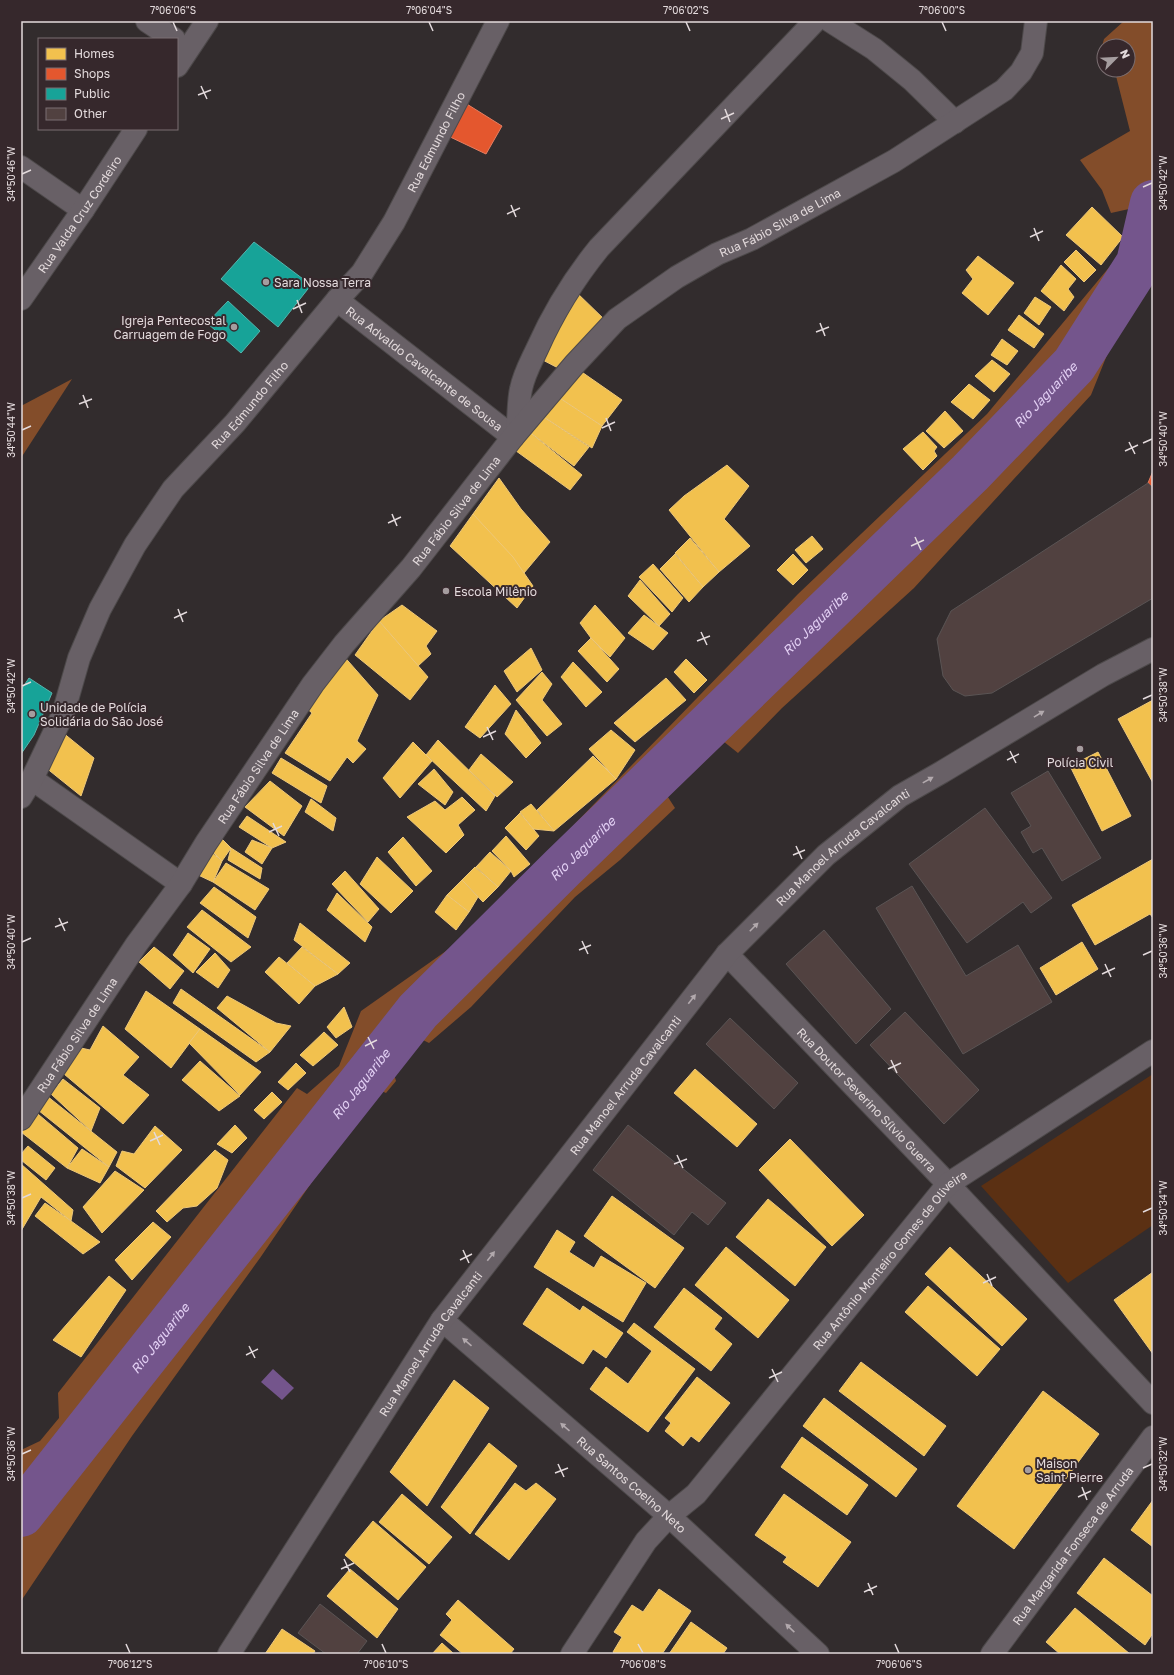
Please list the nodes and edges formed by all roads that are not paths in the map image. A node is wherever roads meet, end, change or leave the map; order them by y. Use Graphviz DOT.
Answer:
graph roads {
  1 [pos="147,21"];
  2 [pos="207,21"];
  3 [pos="498,21"];
  4 [pos="830,21"];
  5 [pos="1036,21"];
  6 [pos="805,24"];
  7 [pos="167,38"];
  8 [pos="179,48"];
  9 [pos="955,122"];
  10 [pos="135,130"];
  11 [pos="21,167"];
  12 [pos="83,210"];
  13 [pos="21,299"];
  14 [pos="337,300"];
  15 [pos="515,434"];
  16 [pos="1153,650"];
  17 [pos="32,779"];
  18 [pos="21,797"];
  19 [pos="181,884"];
  20 [pos="727,954"];
  21 [pos="1153,1051"];
  22 [pos="21,1119"];
  23 [pos="948,1184"];
  24 [pos="442,1320"];
  25 [pos="1153,1403"];
  26 [pos="1153,1437"];
  27 [pos="669,1516"];
  28 [pos="229,1654"];
  29 [pos="572,1654"];
  30 [pos="818,1654"];
  31 [pos="992,1654"];
  1 -- 7 [label="street"];
  2 -- 8 [label="street"];
  3 -- 14 [label="street, Rua Edmundo Filho"];
  4 -- 9 [label="street"];
  5 -- 9 [label="street, Rua Fábio Silva de Lima"];
  6 -- 15 [label="street"];
  9 -- 15 [label="street, Rua Fábio Silva de Lima"];
  10 -- 12 [label="street, Rua Valda Cruz Cordeiro"];
  11 -- 12 [label="street"];
  12 -- 13 [label="street, Rua Valda Cruz Cordeiro"];
  14 -- 15 [label="street, Rua Advaldo Cavalcante de Sousa"];
  14 -- 17 [label="street, Rua Edmundo Filho"];
  15 -- 19 [label="street, Rua Fábio Silva de Lima"];
  20 -- 16 [label="street, Rua Manoel Arruda Cavalcanti, one-way"];
  17 -- 18 [label="street, Rua Edmundo Filho"];
  17 -- 19 [label="street"];
  19 -- 22 [label="street, Rua Fábio Silva de Lima"];
  20 -- 23 [label="street, Rua Doutor Severino Sílvio Guerra"];
  24 -- 20 [label="street, Rua Manoel Arruda Cavalcanti, one-way"];
  21 -- 23 [label="street, Rua Antônio Monteiro Gomes de Oliveira"];
  23 -- 25 [label="street, Rua Doutor Severino Sílvio Guerra"];
  23 -- 27 [label="street, Rua Antônio Monteiro Gomes de Oliveira"];
  27 -- 24 [label="street, Rua Santos Coelho Neto, one-way"];
  24 -- 28 [label="street, Rua Manoel Arruda Cavalcanti"];
  26 -- 31 [label="street, Rua Margarida Fonseca de Arruda"];
  27 -- 29 [label="street, Rua Antônio Monteiro Gomes de Oliveira"];
  30 -- 27 [label="street, Rua Santos Coelho Neto, one-way"];
}
